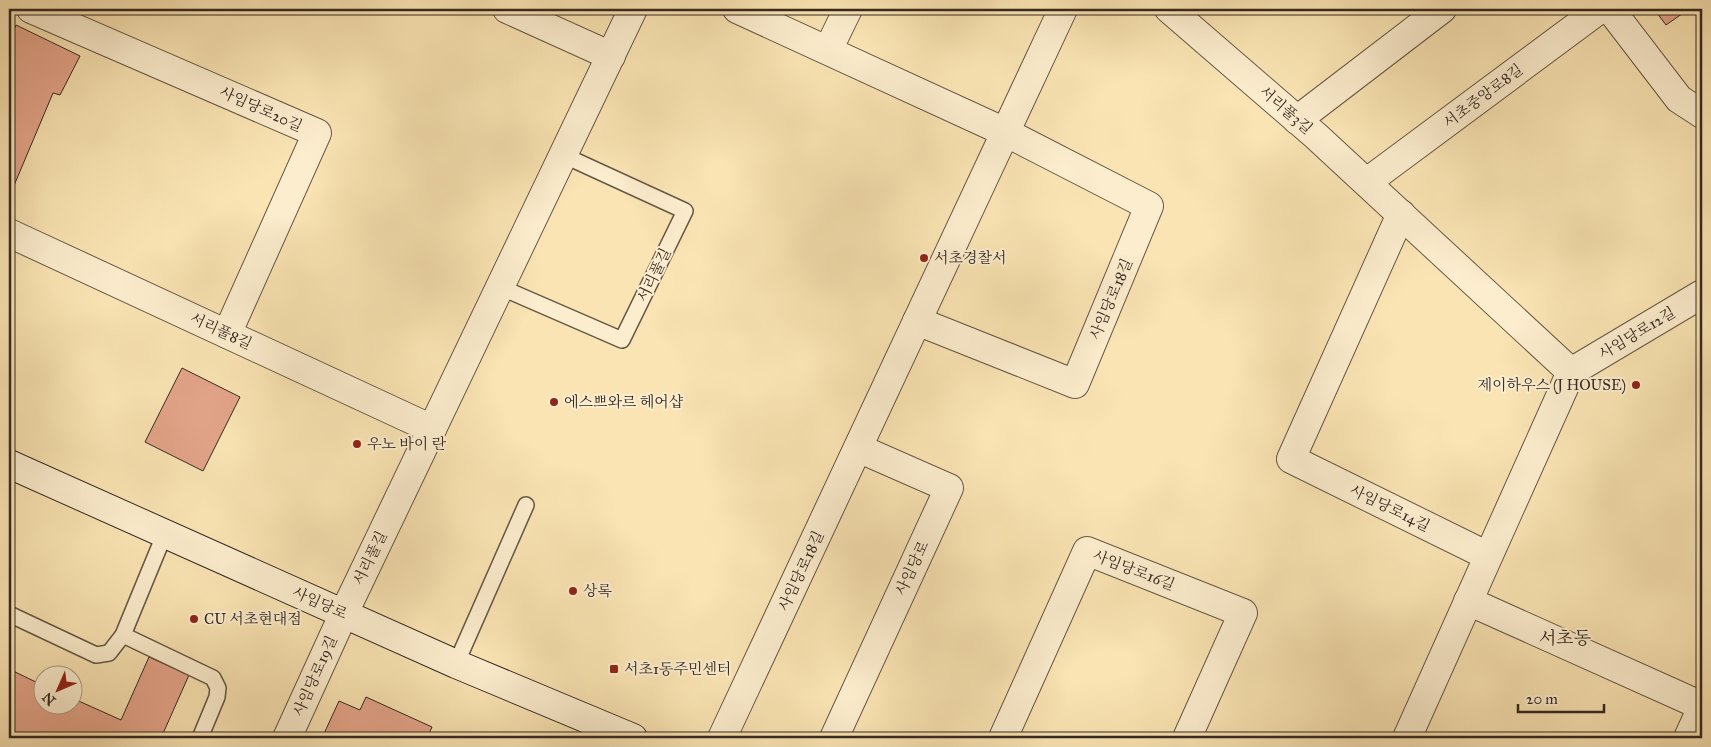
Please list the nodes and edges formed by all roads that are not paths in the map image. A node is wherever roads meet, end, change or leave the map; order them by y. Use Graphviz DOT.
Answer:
graph roads {
  1 [pos="31,9"];
  2 [pos="508,9"];
  3 [pos="634,9"];
  4 [pos="737,9"];
  5 [pos="848,9"];
  6 [pos="1063,9"];
  7 [pos="1170,9"];
  8 [pos="1600,9"];
  9 [pos="1610,9"];
  10 [pos="1437,10"];
  11 [pos="828,50"];
  12 [pos="611,56"];
  13 [pos="1702,114"];
  14 [pos="1297,120"];
  15 [pos="1005,132"];
  16 [pos="563,156"];
  17 [pos="1366,182"];
  18 [pos="1401,214"];
  19 [pos="10,236"];
  20 [pos="500,287"];
  21 [pos="1702,294"];
  22 [pos="918,321"];
  23 [pos="226,334"];
  24 [pos="1571,372"];
  25 [pos="432,429"];
  26 [pos="858,448"];
  27 [pos="9,464"];
  28 [pos="526,504"];
  29 [pos="165,534"];
  30 [pos="1488,556"];
  31 [pos="1468,601"];
  32 [pos="344,613"];
  33 [pos="9,614"];
  34 [pos="123,635"];
  35 [pos="456,664"];
  36 [pos="1702,707"];
  37 [pos="200,738"];
  38 [pos="287,738"];
  39 [pos="633,738"];
  40 [pos="722,738"];
  41 [pos="834,738"];
  42 [pos="1003,738"];
  43 [pos="1187,738"];
  44 [pos="1407,738"];
  45 [pos="1688,738"];
  1 -- 23 [label="street, 사임당로20길"];
  2 -- 12 [label="street"];
  3 -- 12 [label="street, 서리풀길"];
  4 -- 11 [label="street, 사임당로18길"];
  5 -- 11 [label="street"];
  6 -- 15 [label="street, 사임당로18길"];
  7 -- 14 [label="street, 서리풀3길"];
  8 -- 17 [label="street, 서초중앙로8길"];
  9 -- 13 [label="street"];
  10 -- 14 [label="street"];
  11 -- 15 [label="street, 사임당로18길"];
  12 -- 16 [label="street, 서리풀길"];
  14 -- 17 [label="street, 서리풀3길"];
  15 -- 22 [label="street, 사임당로18길"];
  15 -- 22 [label="street, 사임당로18길"];
  16 -- 20 [label="street, 서리풀길"];
  16 -- 20 [label="lane, 서리풀길"];
  17 -- 18 [label="street, 서리풀3길"];
  18 -- 24 [label="street, 서리풀3길"];
  18 -- 30 [label="street, 사임당로14길"];
  19 -- 23 [label="street, 서리풀8길"];
  20 -- 25 [label="street, 서리풀길"];
  21 -- 24 [label="street, 사임당로12길"];
  22 -- 26 [label="street, 사임당로18길"];
  23 -- 25 [label="street, 서리풀8길"];
  24 -- 30 [label="street"];
  25 -- 32 [label="street, 서리풀길"];
  26 -- 40 [label="street, 사임당로18길"];
  26 -- 41 [label="street, 사임당로"];
  27 -- 29 [label="street, 사임당로"];
  28 -- 35 [label="lane"];
  29 -- 32 [label="street, 사임당로"];
  29 -- 34 [label="lane"];
  30 -- 31 [label="street"];
  31 -- 36 [label="street"];
  31 -- 44 [label="street"];
  32 -- 35 [label="street, 사임당로"];
  32 -- 38 [label="street, 사임당로19길"];
  33 -- 34 [label="lane"];
  34 -- 37 [label="lane"];
  35 -- 39 [label="street, 사임당로"];
  36 -- 45 [label="street"];
  42 -- 43 [label="street, 사임당로16길"];
}
